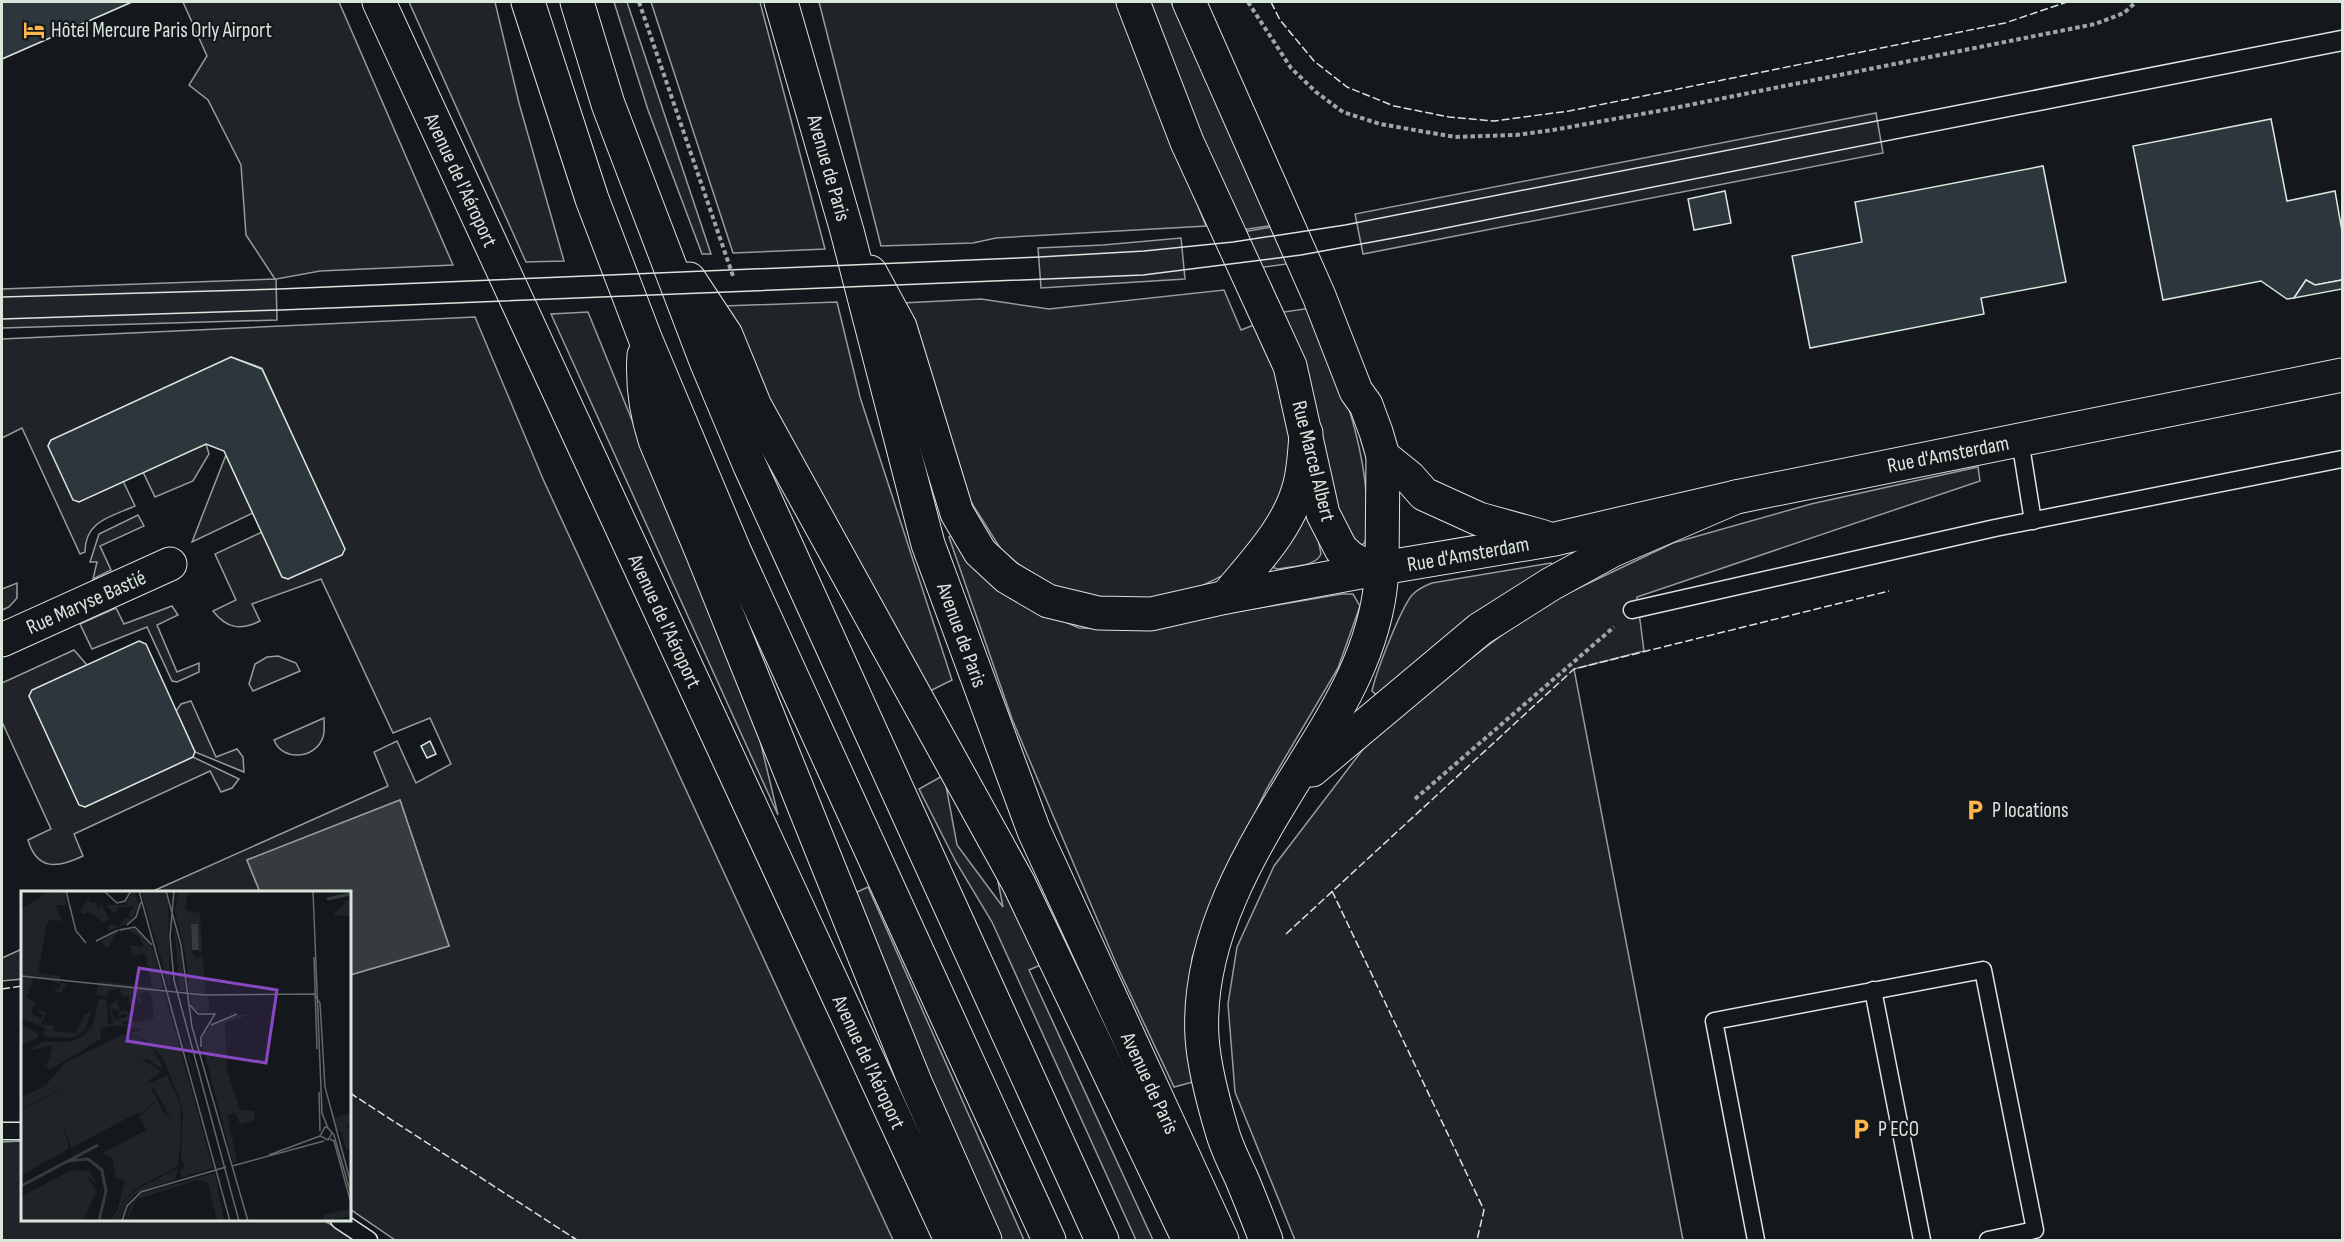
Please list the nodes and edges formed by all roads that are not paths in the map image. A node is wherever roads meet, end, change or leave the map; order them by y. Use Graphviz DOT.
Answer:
graph roads {
  1 [pos="379,2"];
  2 [pos="528,2"];
  3 [pos="577,2"];
  4 [pos="781,2"];
  5 [pos="1133,2"];
  6 [pos="1189,2"];
  7 [pos="657,230"];
  8 [pos="847,231"];
  9 [pos="645,338"];
  10 [pos="2343,375"];
  11 [pos="1306,433"];
  12 [pos="2020,440"];
  13 [pos="1383,456"];
  14 [pos="2343,459"];
  15 [pos="1736,497"];
  16 [pos="2033,521"];
  17 [pos="1555,539"];
  18 [pos="170,564"];
  19 [pos="1382,568"];
  20 [pos="1226,597"];
  21 [pos="1632,610"];
  22 [pos="2,640"];
  23 [pos="1288,790"];
  24 [pos="1873,990"];
  25 [pos="2,1131"];
  26 [pos="21,1131"];
  27 [pos="340,1221"];
  28 [pos="369,1240"];
  29 [pos="951,1240"];
  30 [pos="985,1240"];
  31 [pos="1048,1240"];
  32 [pos="1102,1240"];
  33 [pos="1189,1240"];
  34 [pos="1222,1240"];
  35 [pos="1266,1240"];
  36 [pos="1756,1240"];
  37 [pos="1922,1240"];
  38 [pos="1988,1240"];
  1 -- 29 [label="main road, Avenue de l'Aéroport"];
  2 -- 9 [label="main road"];
  3 -- 7 [label="main road"];
  4 -- 8 [label="main road, Avenue de Paris"];
  5 -- 11 [label="main road, Rue Marcel Albert"];
  6 -- 13 [label="main road"];
  7 -- 32 [label="main road"];
  7 -- 33 [label="main road"];
  8 -- 20 [label="main road, Rue d'Amsterdam"];
  8 -- 34 [label="main road, Avenue de Paris"];
  9 -- 30 [label="main road"];
  9 -- 31 [label="main road"];
  10 -- 12 [label="main road, Rue d'Amsterdam"];
  11 -- 19 [label="main road, Rue Marcel Albert"];
  11 -- 20 [label="main road"];
  12 -- 15 [label="main road, Rue d'Amsterdam"];
  12 -- 16 [label="lane"];
  13 -- 17 [label="main road, Rue d'Amsterdam"];
  13 -- 19 [label="main road"];
  14 -- 16 [label="lane"];
  15 -- 17 [label="main road, Rue d'Amsterdam"];
  15 -- 23 [label="main road"];
  16 -- 21 [label="lane"];
  17 -- 19 [label="main road, Rue d'Amsterdam"];
  18 -- 22 [label="main road, Rue Maryse Bastié"];
  19 -- 20 [label="main road, Rue d'Amsterdam"];
  19 -- 23 [label="main road"];
  23 -- 35 [label="main road"];
  24 -- 36 [label="lane"];
  24 -- 37 [label="lane"];
  24 -- 38 [label="lane"];
  25 -- 26 [label="lane"];
  27 -- 28 [label="lane"];
}
